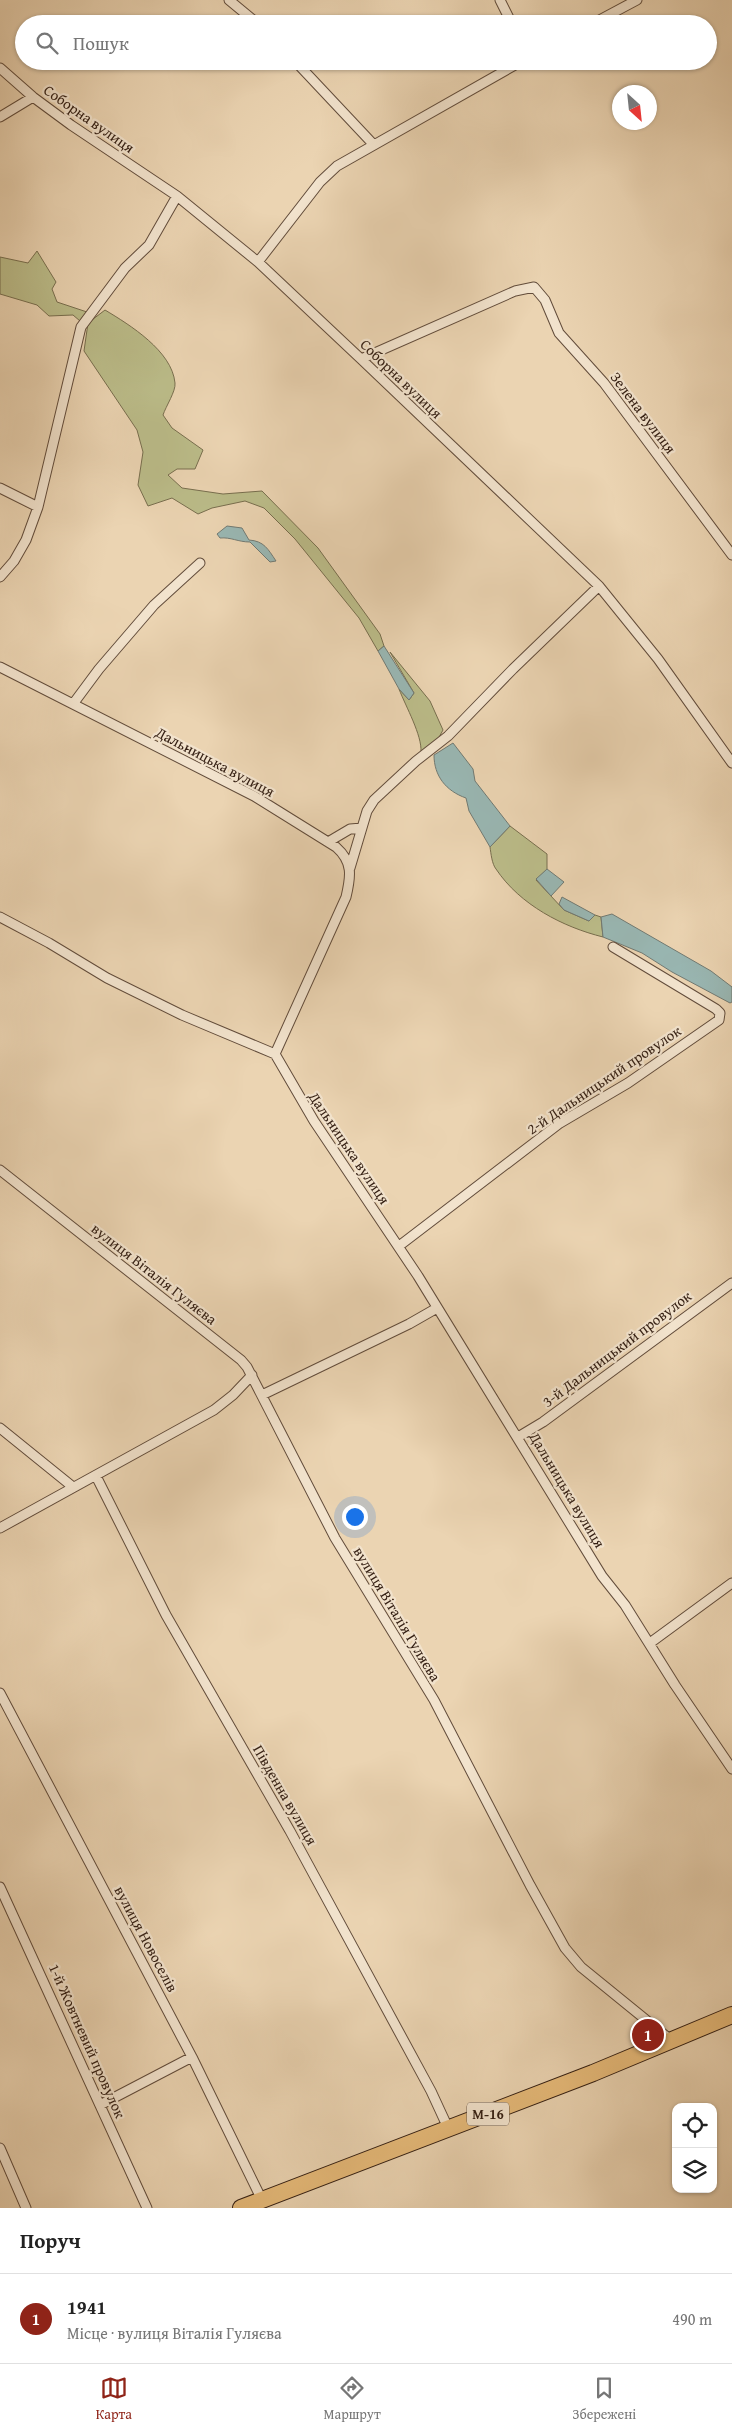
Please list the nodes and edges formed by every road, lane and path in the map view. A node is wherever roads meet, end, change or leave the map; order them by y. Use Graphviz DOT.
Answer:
graph roads {
  1 [pos="228,0"];
  2 [pos="500,0"];
  3 [pos="637,0"];
  4 [pos="247,15"];
  5 [pos="508,15"];
  6 [pos="609,15"];
  7 [pos="0,68"];
  8 [pos="303,70"];
  9 [pos="506,70"];
  10 [pos="33,97"];
  11 [pos="0,117"];
  12 [pos="373,144"];
  13 [pos="177,196"];
  14 [pos="258,262"];
  15 [pos="361,359"];
  16 [pos="0,488"];
  17 [pos="38,507"];
  18 [pos="732,555"];
  19 [pos="200,563"];
  20 [pos="0,577"];
  21 [pos="599,586"];
  22 [pos="0,667"];
  23 [pos="73,704"];
  24 [pos="732,763"];
  25 [pos="362,828"];
  26 [pos="328,842"];
  27 [pos="350,868"];
  28 [pos="0,917"];
  29 [pos="613,947"];
  30 [pos="275,1054"];
  31 [pos="0,1170"];
  32 [pos="399,1246"];
  33 [pos="732,1283"];
  34 [pos="437,1308"];
  35 [pos="252,1375"];
  36 [pos="262,1395"];
  37 [pos="0,1428"];
  38 [pos="518,1437"];
  39 [pos="96,1476"];
  40 [pos="73,1487"];
  41 [pos="0,1528"];
  42 [pos="732,1583"];
  43 [pos="650,1643"];
  44 [pos="0,1693"];
  45 [pos="731,1765"];
  46 [pos="0,1887"];
  47 [pos="732,2015"];
  48 [pos="672,2042"];
  49 [pos="192,2056"];
  50 [pos="100,2105"];
  51 [pos="449,2130"];
  52 [pos="0,2148"];
  53 [pos="262,2200"];
  54 [pos="26,2208"];
  55 [pos="147,2208"];
  56 [pos="241,2208"];
  1 -- 4 [label="street"];
  2 -- 5 [label="street"];
  3 -- 6 [label="street"];
  7 -- 10 [label="street, Соборна вулиця"];
  8 -- 12 [label="street"];
  9 -- 12 [label="street"];
  10 -- 11 [label="street"];
  10 -- 13 [label="street, Соборна вулиця"];
  12 -- 14 [label="street"];
  13 -- 14 [label="street, Соборна вулиця"];
  13 -- 17 [label="street"];
  14 -- 15 [label="street, Соборна вулиця"];
  15 -- 18 [label="street, Зелена вулиця"];
  15 -- 21 [label="street, Соборна вулиця"];
  16 -- 17 [label="street"];
  17 -- 20 [label="street"];
  19 -- 23 [label="street"];
  21 -- 24 [label="street, Соборна вулиця"];
  21 -- 25 [label="street"];
  22 -- 23 [label="street, Дальницька вулиця"];
  23 -- 26 [label="street, Дальницька вулиця"];
  25 -- 26 [label="street"];
  25 -- 27 [label="street"];
  26 -- 27 [label="street, Дальницька вулиця"];
  27 -- 30 [label="street"];
  28 -- 30 [label="street"];
  29 -- 32 [label="street, 2-й Дальницький провулок"];
  30 -- 32 [label="street, Дальницька вулиця"];
  31 -- 35 [label="street, вулиця Віталія Гуляєва"];
  32 -- 34 [label="street, Дальницька вулиця"];
  33 -- 38 [label="street, 3-й Дальницький провулок"];
  34 -- 36 [label="street"];
  34 -- 38 [label="street, Дальницька вулиця"];
  35 -- 36 [label="street, вулиця Віталія Гуляєва"];
  35 -- 39 [label="street"];
  36 -- 48 [label="street, вулиця Віталія Гуляєва"];
  37 -- 40 [label="street"];
  38 -- 43 [label="street, Дальницька вулиця"];
  39 -- 40 [label="street"];
  39 -- 51 [label="street, Південна вулиця"];
  40 -- 41 [label="street"];
  42 -- 43 [label="street"];
  43 -- 45 [label="street, Дальницька вулиця"];
  44 -- 49 [label="street, вулиця Новоселів"];
  46 -- 50 [label="street, 1-й Жовтневий провулок"];
  47 -- 48 [label="highway, М-16"];
  48 -- 51 [label="highway, М-16"];
  49 -- 50 [label="street"];
  49 -- 53 [label="street, вулиця Новоселів"];
  50 -- 55 [label="street, 1-й Жовтневий провулок"];
  51 -- 53 [label="highway, М-16"];
  52 -- 54 [label="street"];
  53 -- 56 [label="highway, М-16"];
}
